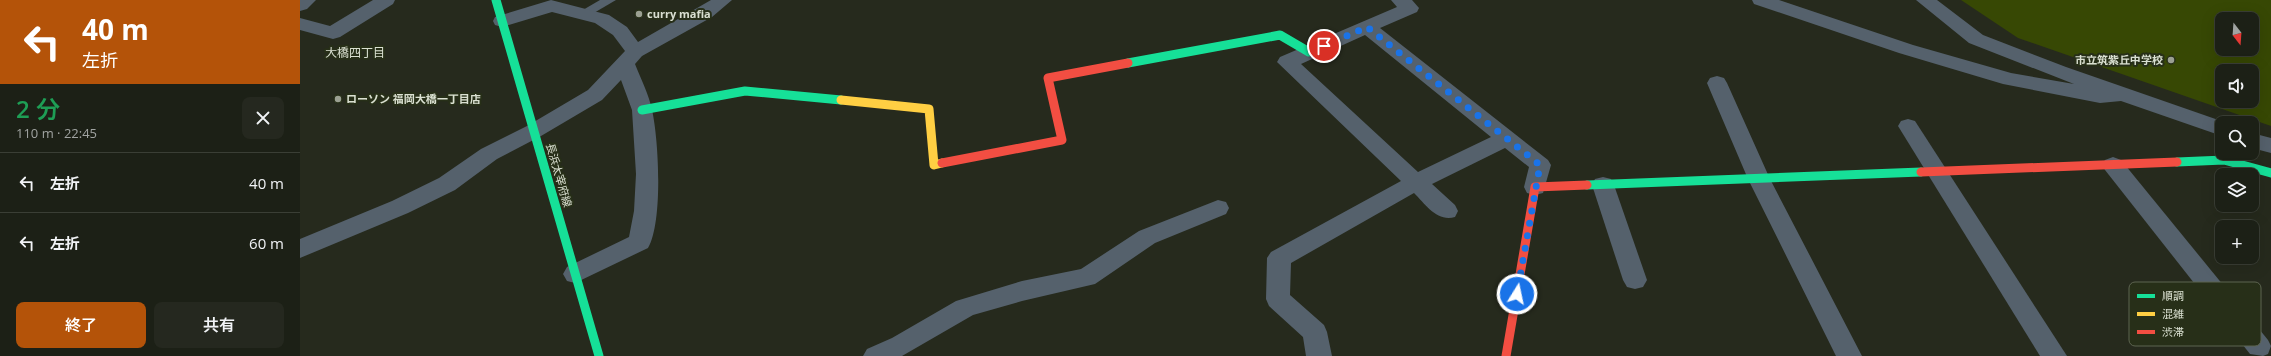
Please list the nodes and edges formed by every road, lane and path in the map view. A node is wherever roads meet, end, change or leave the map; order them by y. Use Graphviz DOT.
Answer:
graph roads {
  1 [pos="308,0"];
  2 [pos="386,0"];
  3 [pos="496,0"];
  4 [pos="610,0"];
  5 [pos="723,0"];
  6 [pos="1400,0"];
  7 [pos="1761,0"];
  8 [pos="1925,0"];
  9 [pos="300,5"];
  10 [pos="582,14"];
  11 [pos="502,21"];
  12 [pos="300,24"];
  13 [pos="1367,27"];
  14 [pos="1309,52"];
  15 [pos="630,58"];
  16 [pos="1718,83"];
  17 [pos="2122,94"];
  18 [pos="642,110"];
  19 [pos="1908,126"];
  20 [pos="2215,127"];
  21 [pos="534,131"];
  22 [pos="1505,139"];
  23 [pos="2259,142"];
  24 [pos="2271,146"];
  25 [pos="2113,165"];
  26 [pos="1938,172"];
  27 [pos="2271,173"];
  28 [pos="1759,179"];
  29 [pos="1416,182"];
  30 [pos="1603,185"];
  31 [pos="1535,187"];
  32 [pos="1218,208"];
  33 [pos="1447,211"];
  34 [pos="300,249"];
  35 [pos="574,274"];
  36 [pos="1635,280"];
  37 [pos="2207,282"];
  38 [pos="595,354"];
  39 [pos="876,356"];
  40 [pos="1319,356"];
  41 [pos="1506,356"];
  42 [pos="1849,356"];
  43 [pos="2054,356"];
  1 -- 9 [label="street"];
  2 -- 12 [label="street"];
  3 -- 11 [label="street, 長浜太宰府線"];
  4 -- 10 [label="lane"];
  5 -- 15 [label="street"];
  6 -- 13 [label="street"];
  7 -- 17 [label="street"];
  8 -- 17 [label="street"];
  10 -- 11 [label="street"];
  10 -- 15 [label="street"];
  11 -- 21 [label="street, 長浜太宰府線"];
  13 -- 14 [label="street"];
  13 -- 22 [label="street"];
  14 -- 18 [label="street"];
  14 -- 29 [label="street"];
  15 -- 18 [label="street"];
  15 -- 21 [label="street"];
  16 -- 28 [label="street"];
  17 -- 20 [label="street"];
  18 -- 35 [label="street"];
  19 -- 26 [label="street"];
  21 -- 34 [label="street"];
  21 -- 35 [label="street, 長浜太宰府線"];
  22 -- 29 [label="street"];
  22 -- 31 [label="street"];
  23 -- 24 [label="street"];
  25 -- 26 [label="street"];
  25 -- 27 [label="street"];
  25 -- 37 [label="street"];
  26 -- 28 [label="street"];
  26 -- 43 [label="street"];
  28 -- 30 [label="street"];
  28 -- 42 [label="street"];
  29 -- 33 [label="street"];
  29 -- 40 [label="street"];
  30 -- 31 [label="street"];
  30 -- 36 [label="street"];
  31 -- 41 [label="street"];
  32 -- 39 [label="street"];
  35 -- 38 [label="street, 長浜太宰府線"];
}
